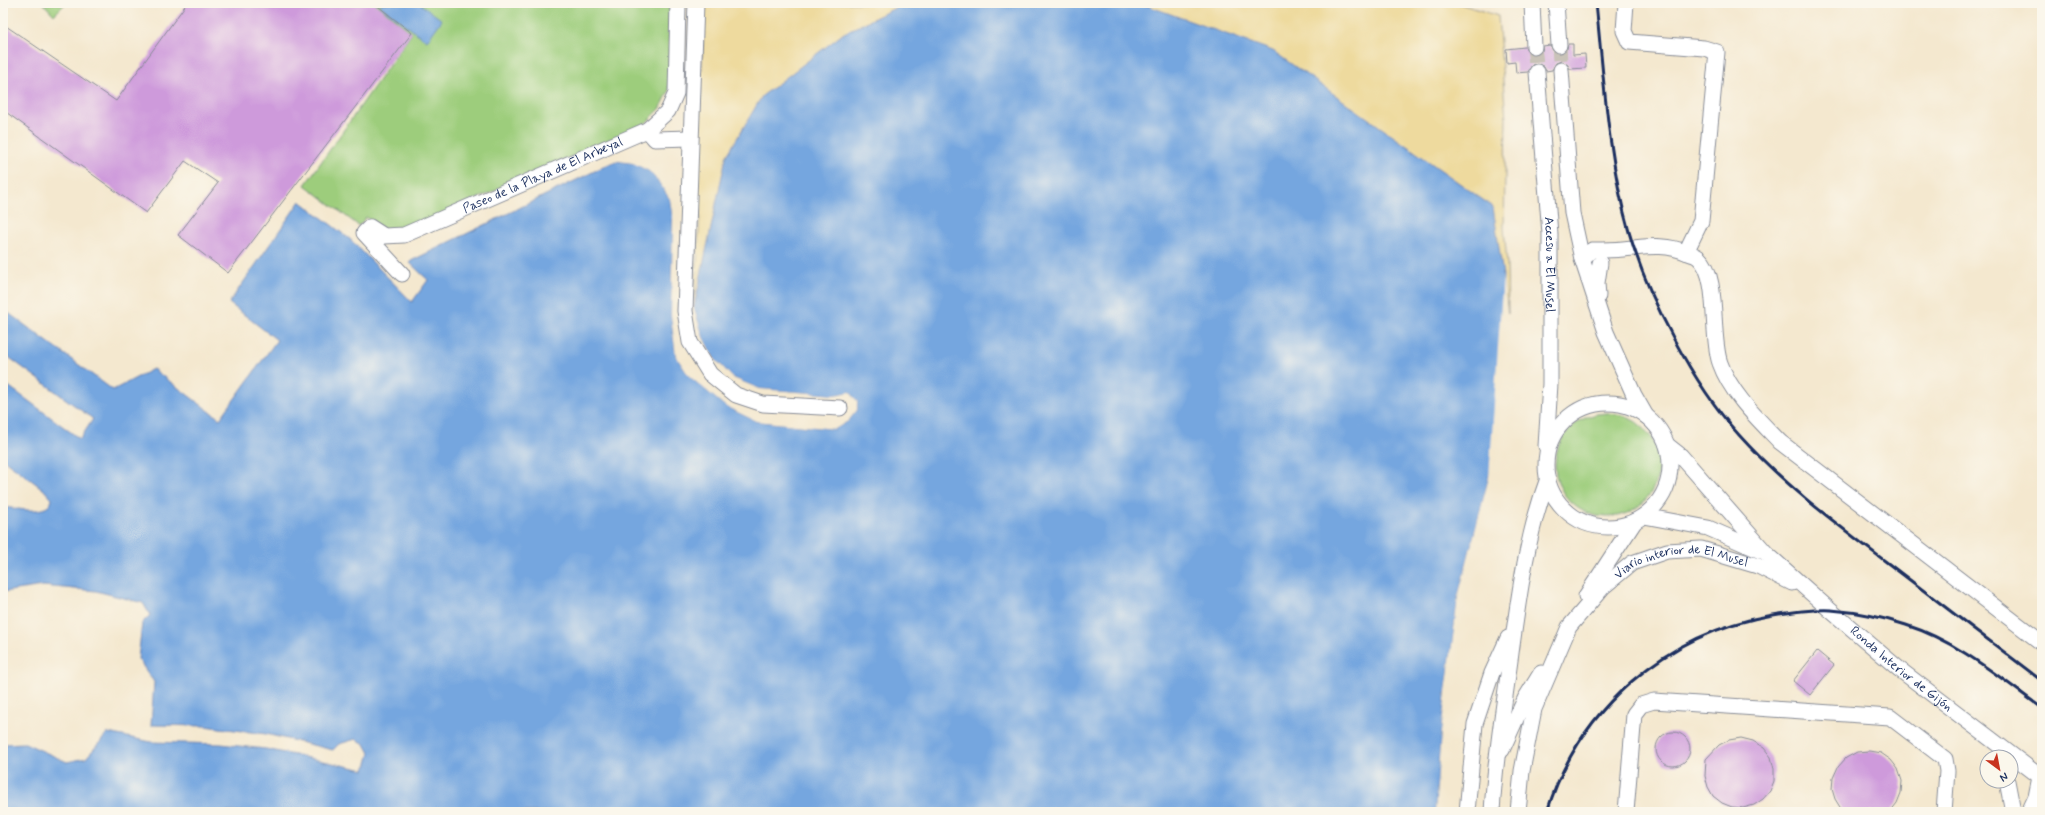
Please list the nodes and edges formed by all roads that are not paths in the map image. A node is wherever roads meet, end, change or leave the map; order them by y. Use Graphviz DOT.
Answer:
graph roads {
  1 [pos="678,3"];
  2 [pos="696,3"];
  3 [pos="1532,3"];
  4 [pos="1556,3"];
  5 [pos="1626,3"];
  6 [pos="1559,45"];
  7 [pos="1534,46"];
  8 [pos="1561,70"];
  9 [pos="1536,72"];
  10 [pos="648,130"];
  11 [pos="690,138"];
  12 [pos="1622,249"];
  13 [pos="1686,252"];
  14 [pos="1582,259"];
  15 [pos="1600,263"];
  16 [pos="402,274"];
  17 [pos="1599,309"];
  18 [pos="840,408"];
  19 [pos="1646,417"];
  20 [pos="1667,445"];
  21 [pos="1546,457"];
  22 [pos="1547,481"];
  23 [pos="1640,518"];
  24 [pos="1766,553"];
  25 [pos="1810,592"];
  26 [pos="1515,623"];
  27 [pos="1569,628"];
  28 [pos="2042,644"];
  29 [pos="1962,717"];
  30 [pos="1988,749"];
  31 [pos="1495,766"];
  32 [pos="2041,777"];
  33 [pos="2009,789"];
  34 [pos="1467,812"];
  35 [pos="1482,812"];
  36 [pos="1492,812"];
  37 [pos="1518,812"];
  38 [pos="1626,812"];
  39 [pos="1944,812"];
  40 [pos="2014,812"];
  41 [pos="2030,812"];
  1 -- 10 [label="street, Paseo de la Playa de El Arbeyal"];
  2 -- 11 [label="street"];
  3 -- 7 [label="street"];
  4 -- 6 [label="street"];
  5 -- 13 [label="street"];
  8 -- 14 [label="street, Accesu a El Musel"];
  9 -- 21 [label="street, Accesu a El Musel"];
  10 -- 11 [label="street"];
  10 -- 16 [label="street, Paseo de la Playa de El Arbeyal"];
  11 -- 18 [label="street"];
  12 -- 13 [label="street"];
  12 -- 14 [label="street"];
  12 -- 15 [label="street"];
  13 -- 28 [label="street"];
  14 -- 15 [label="street"];
  14 -- 17 [label="street, Accesu a El Musel"];
  15 -- 17 [label="street"];
  17 -- 19 [label="street, Accesu a El Musel"];
  19 -- 20 [label="street, Accesu a El Musel"];
  19 -- 21 [label="street, Accesu a El Musel"];
  20 -- 23 [label="street, Accesu a El Musel"];
  20 -- 24 [label="street, Ronda Interior de Gijón"];
  21 -- 22 [label="street, Accesu a El Musel"];
  22 -- 23 [label="street, Accesu a El Musel"];
  22 -- 26 [label="street, Viario interior de El Musel"];
  23 -- 24 [label="street, Ronda Interior de Gijón"];
  23 -- 27 [label="street, Viario interior de El Musel"];
  24 -- 25 [label="street, Ronda Interior de Gijón"];
  25 -- 27 [label="street, Viario interior de El Musel"];
  25 -- 29 [label="street, Ronda Interior de Gijón"];
  26 -- 31 [label="street, Viario interior de El Musel"];
  26 -- 34 [label="street, Viario interior de El Musel"];
  27 -- 31 [label="street, Viario interior de El Musel"];
  27 -- 37 [label="street, Viario interior de El Musel"];
  29 -- 30 [label="street"];
  29 -- 32 [label="street, Ronda Interior de Gijón"];
  31 -- 35 [label="street, Viario interior de El Musel"];
  31 -- 36 [label="street, Viario interior de El Musel"];
  32 -- 41 [label="street"];
  33 -- 40 [label="street"];
  38 -- 39 [label="street"];
}
